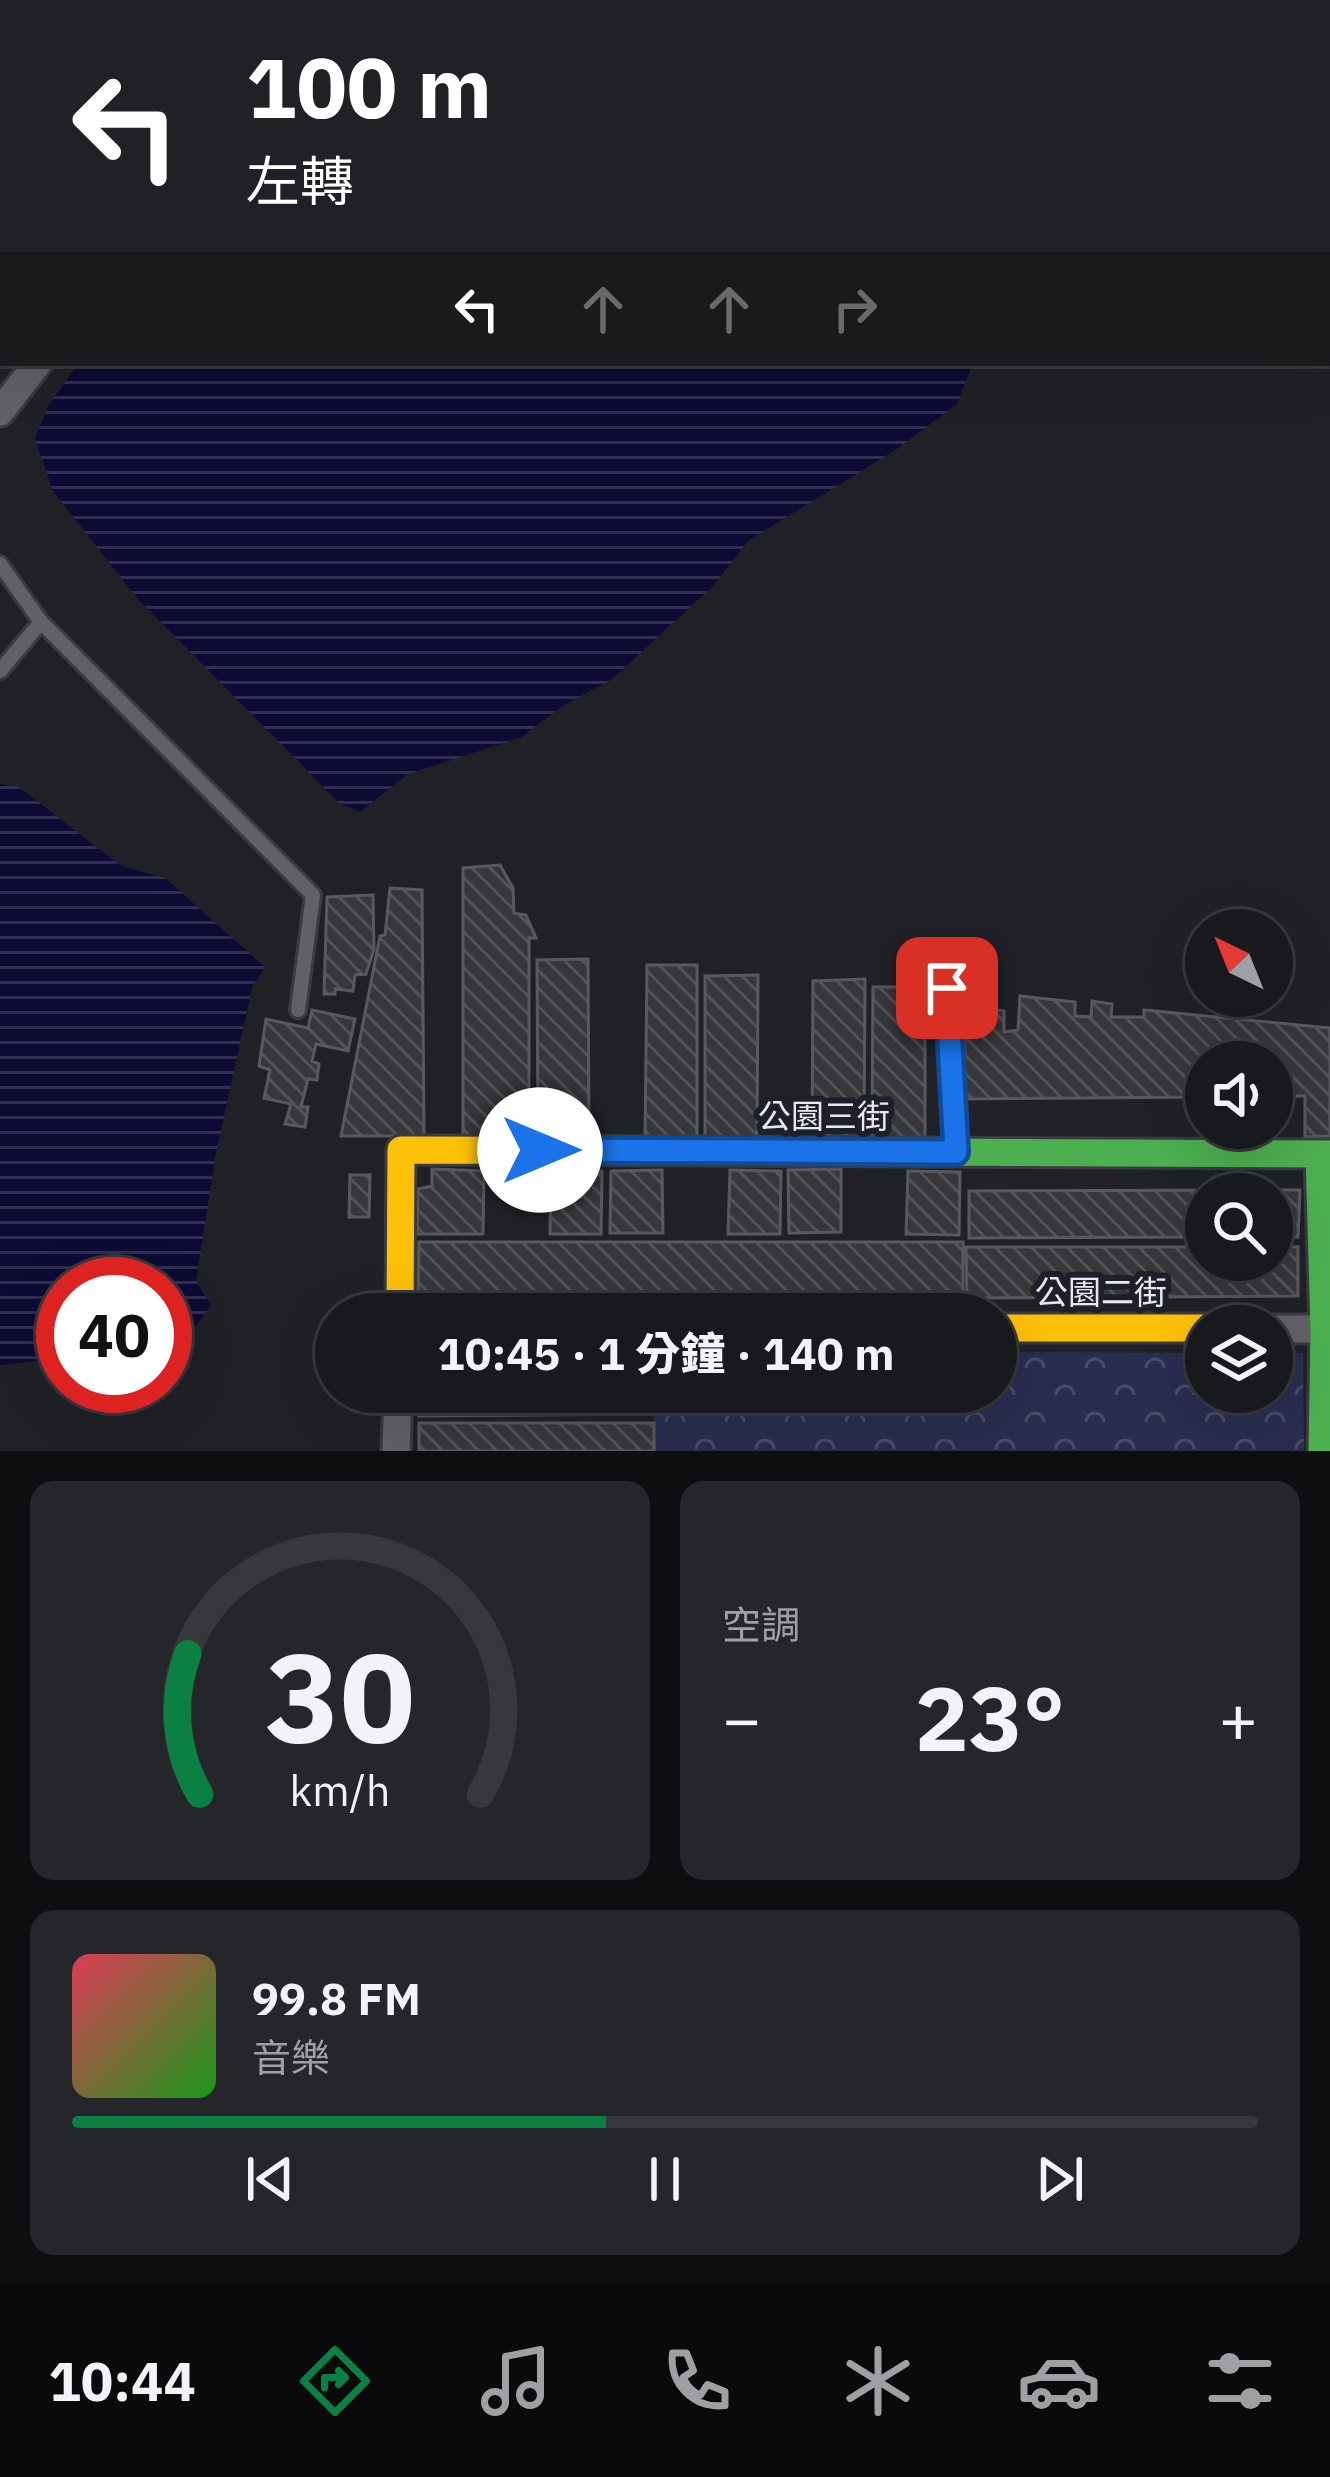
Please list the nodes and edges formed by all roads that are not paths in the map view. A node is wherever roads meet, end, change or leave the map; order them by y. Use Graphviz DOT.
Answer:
graph roads {
  1 [pos="36,366"];
  2 [pos="0,412"];
  3 [pos="0,563"];
  4 [pos="41,622"];
  5 [pos="0,671"];
  6 [pos="947,988"];
  7 [pos="298,1010"];
  8 [pos="956,1152"];
  9 [pos="1324,1154"];
  10 [pos="400,1293"];
  11 [pos="1017,1328"];
  12 [pos="1185,1328"];
  13 [pos="1293,1329"];
  14 [pos="1327,1329"];
  15 [pos="397,1413"];
  16 [pos="396,1451"];
  17 [pos="1322,1451"];
  1 -- 2 [label="street"];
  3 -- 4 [label="lane"];
  4 -- 5 [label="lane"];
  4 -- 7 [label="lane"];
  6 -- 8 [label="lane"];
  8 -- 9 [label="street, 公園三街"];
  8 -- 10 [label="street, 公園三街"];
  9 -- 14 [label="street"];
  11 -- 12 [label="street, 公園二街"];
  13 -- 14 [label="street"];
  14 -- 17 [label="street"];
  15 -- 16 [label="street"];
}
